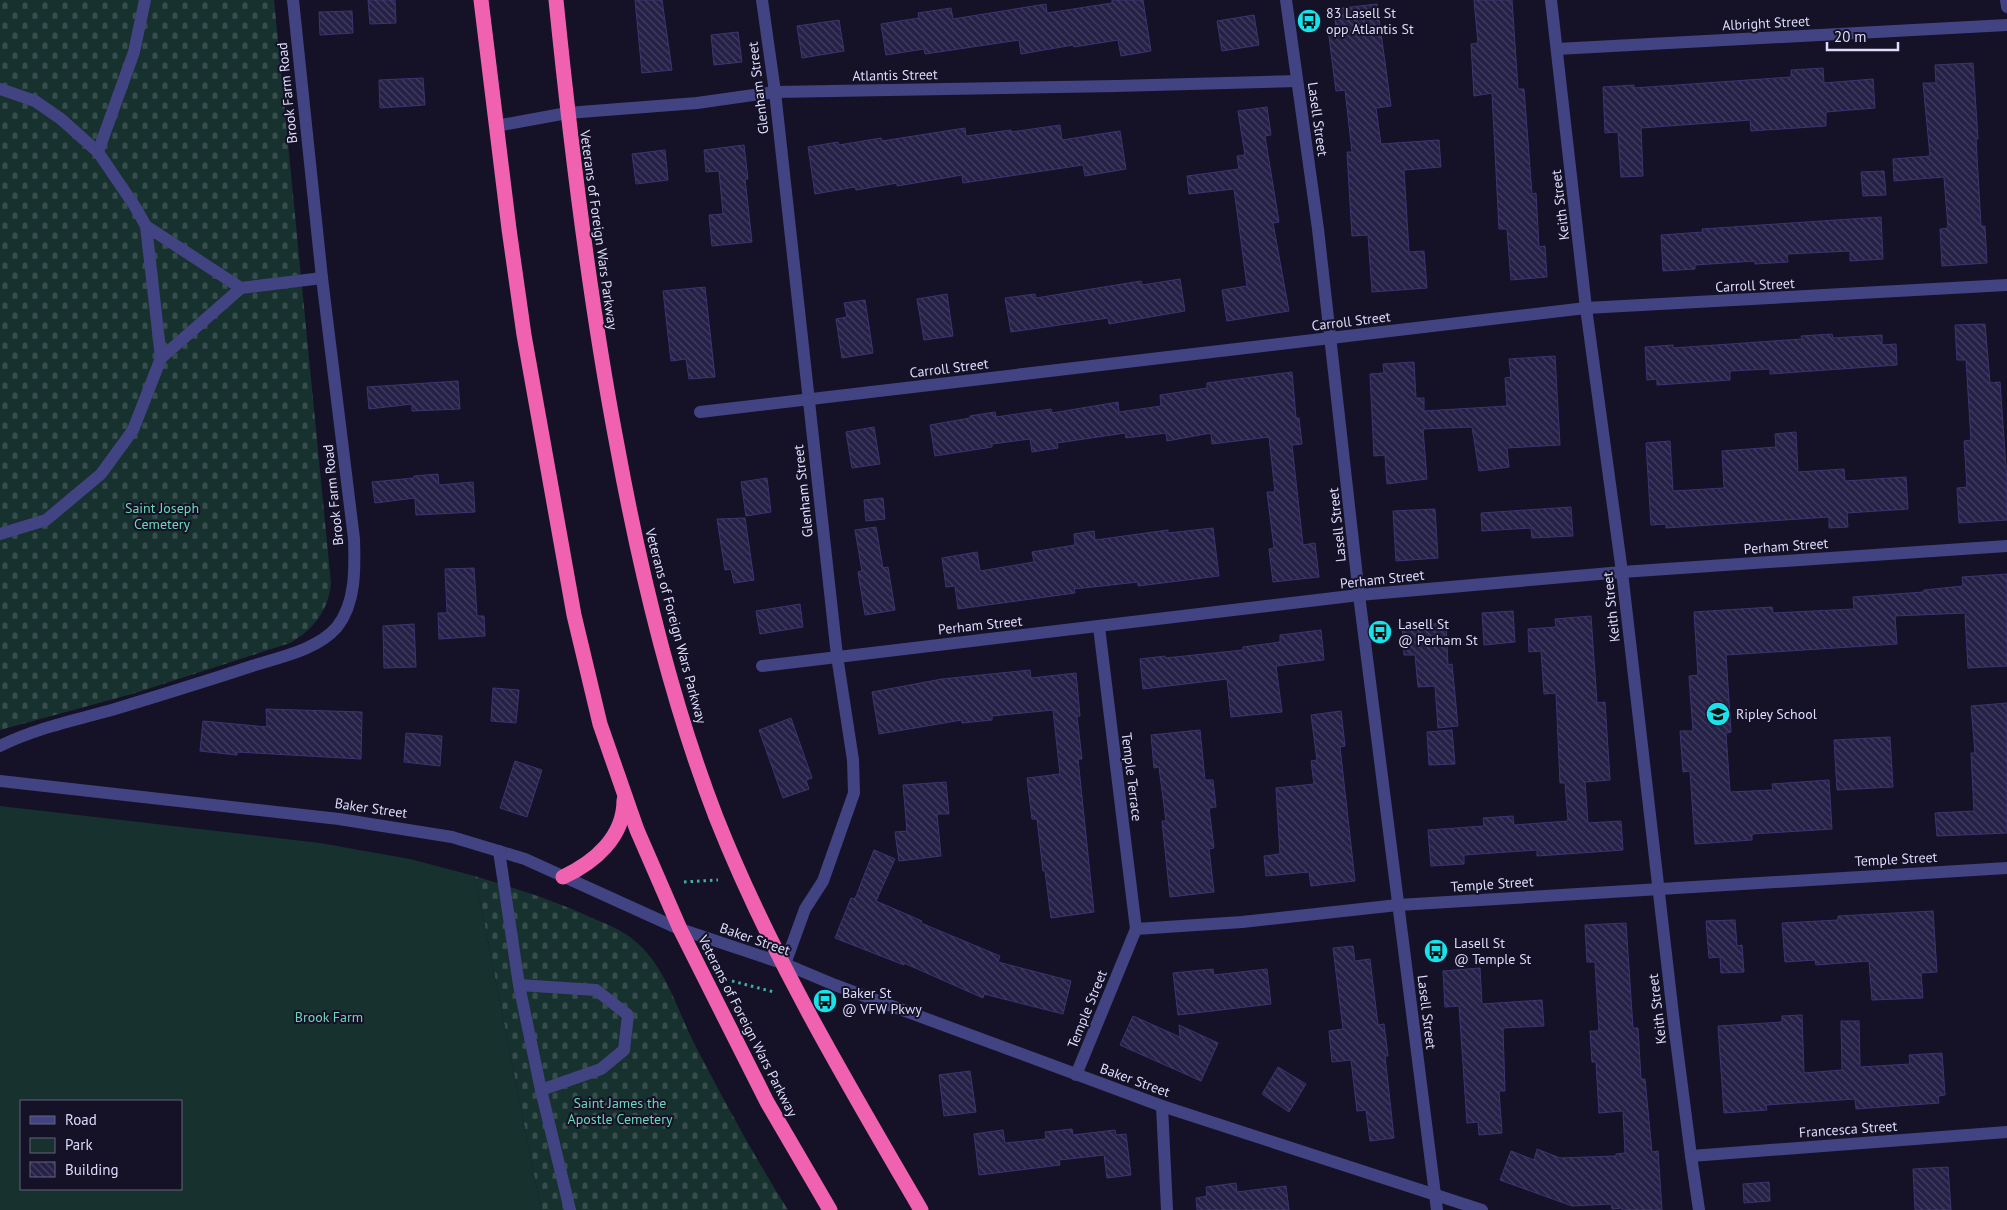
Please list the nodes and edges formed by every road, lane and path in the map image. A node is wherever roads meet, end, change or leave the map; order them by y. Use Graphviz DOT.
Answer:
graph roads {
  1 [pos="145,0"];
  2 [pos="293,0"];
  3 [pos="481,0"];
  4 [pos="556,0"];
  5 [pos="762,0"];
  6 [pos="1286,0"];
  7 [pos="1551,0"];
  8 [pos="2006,0"];
  9 [pos="2007,7"];
  10 [pos="2007,25"];
  11 [pos="1557,49"];
  12 [pos="1297,81"];
  13 [pos="0,89"];
  14 [pos="774,92"];
  15 [pos="567,113"];
  16 [pos="496,126"];
  17 [pos="98,152"];
  18 [pos="146,226"];
  19 [pos="322,278"];
  20 [pos="2007,285"];
  21 [pos="241,288"];
  22 [pos="1586,308"];
  23 [pos="1331,338"];
  24 [pos="161,358"];
  25 [pos="807,399"];
  26 [pos="700,412"];
  27 [pos="0,534"];
  28 [pos="2007,546"];
  29 [pos="1622,572"];
  30 [pos="1359,595"];
  31 [pos="1098,627"];
  32 [pos="837,656"];
  33 [pos="762,666"];
  34 [pos="0,746"];
  35 [pos="0,781"];
  36 [pos="624,793"];
  37 [pos="499,851"];
  38 [pos="2007,868"];
  39 [pos="563,877"];
  40 [pos="718,880"];
  41 [pos="684,882"];
  42 [pos="1657,889"];
  43 [pos="1398,905"];
  44 [pos="680,929"];
  45 [pos="1136,929"];
  46 [pos="785,964"];
  47 [pos="732,981"];
  48 [pos="519,985"];
  49 [pos="774,992"];
  50 [pos="1076,1075"];
  51 [pos="541,1090"];
  52 [pos="1162,1106"];
  53 [pos="2007,1132"];
  54 [pos="1690,1156"];
  55 [pos="1435,1195"];
  56 [pos="570,1210"];
  57 [pos="830,1210"];
  58 [pos="921,1210"];
  59 [pos="1167,1210"];
  60 [pos="1437,1210"];
  61 [pos="1482,1210"];
  62 [pos="1699,1210"];
  1 -- 17 [label="street"];
  2 -- 19 [label="street, Brook Farm Road"];
  3 -- 16 [label="highway, Veterans of Foreign Wars Parkway"];
  4 -- 15 [label="highway, Veterans of Foreign Wars Parkway"];
  5 -- 14 [label="street, Glenham Street"];
  6 -- 12 [label="street, Lasell Street"];
  7 -- 11 [label="street, Keith Street"];
  8 -- 9 [label="street"];
  10 -- 11 [label="street, Albright Street"];
  11 -- 22 [label="street, Keith Street"];
  12 -- 14 [label="street, Atlantis Street"];
  12 -- 23 [label="street, Lasell Street"];
  13 -- 17 [label="street"];
  14 -- 15 [label="street, Atlantis Street"];
  14 -- 25 [label="street, Glenham Street"];
  15 -- 16 [label="street, Atlantis Street"];
  15 -- 46 [label="highway, Veterans of Foreign Wars Parkway"];
  16 -- 36 [label="highway, Veterans of Foreign Wars Parkway"];
  17 -- 18 [label="street"];
  18 -- 21 [label="street"];
  18 -- 24 [label="street"];
  19 -- 21 [label="street"];
  19 -- 34 [label="street, Brook Farm Road"];
  20 -- 22 [label="street, Carroll Street"];
  21 -- 24 [label="street"];
  22 -- 23 [label="street, Carroll Street"];
  22 -- 29 [label="street, Keith Street"];
  23 -- 25 [label="street, Carroll Street"];
  23 -- 30 [label="street, Lasell Street"];
  24 -- 27 [label="street"];
  25 -- 26 [label="street, Carroll Street"];
  25 -- 32 [label="street, Glenham Street"];
  28 -- 29 [label="street, Perham Street"];
  29 -- 30 [label="street, Perham Street"];
  29 -- 42 [label="street, Keith Street"];
  30 -- 31 [label="street, Perham Street"];
  30 -- 43 [label="street, Lasell Street"];
  31 -- 32 [label="street, Perham Street"];
  31 -- 45 [label="street, Temple Terrace"];
  32 -- 33 [label="street, Perham Street"];
  32 -- 46 [label="street, Glenham Street"];
  35 -- 37 [label="street, Baker Street"];
  36 -- 39 [label="highway"];
  36 -- 44 [label="highway, Veterans of Foreign Wars Parkway"];
  37 -- 39 [label="street, Baker Street"];
  37 -- 48 [label="street"];
  38 -- 42 [label="street, Temple Street"];
  39 -- 44 [label="street, Baker Street"];
  40 -- 41 [label="path"];
  42 -- 43 [label="street, Temple Street"];
  42 -- 54 [label="street, Keith Street"];
  43 -- 45 [label="street, Temple Street"];
  43 -- 55 [label="street, Lasell Street"];
  44 -- 46 [label="street, Baker Street"];
  44 -- 57 [label="highway, Veterans of Foreign Wars Parkway"];
  45 -- 50 [label="street, Temple Street"];
  46 -- 50 [label="street, Baker Street"];
  46 -- 58 [label="highway, Veterans of Foreign Wars Parkway"];
  47 -- 49 [label="path"];
  48 -- 51 [label="street"];
  48 -- 51 [label="street"];
  50 -- 52 [label="street, Baker Street"];
  51 -- 56 [label="street"];
  52 -- 55 [label="street, Baker Street"];
  52 -- 59 [label="street"];
  53 -- 54 [label="street, Francesca Street"];
  54 -- 62 [label="street, Keith Street"];
  55 -- 60 [label="street, Lasell Street"];
  55 -- 61 [label="street, Baker Street"];
}
